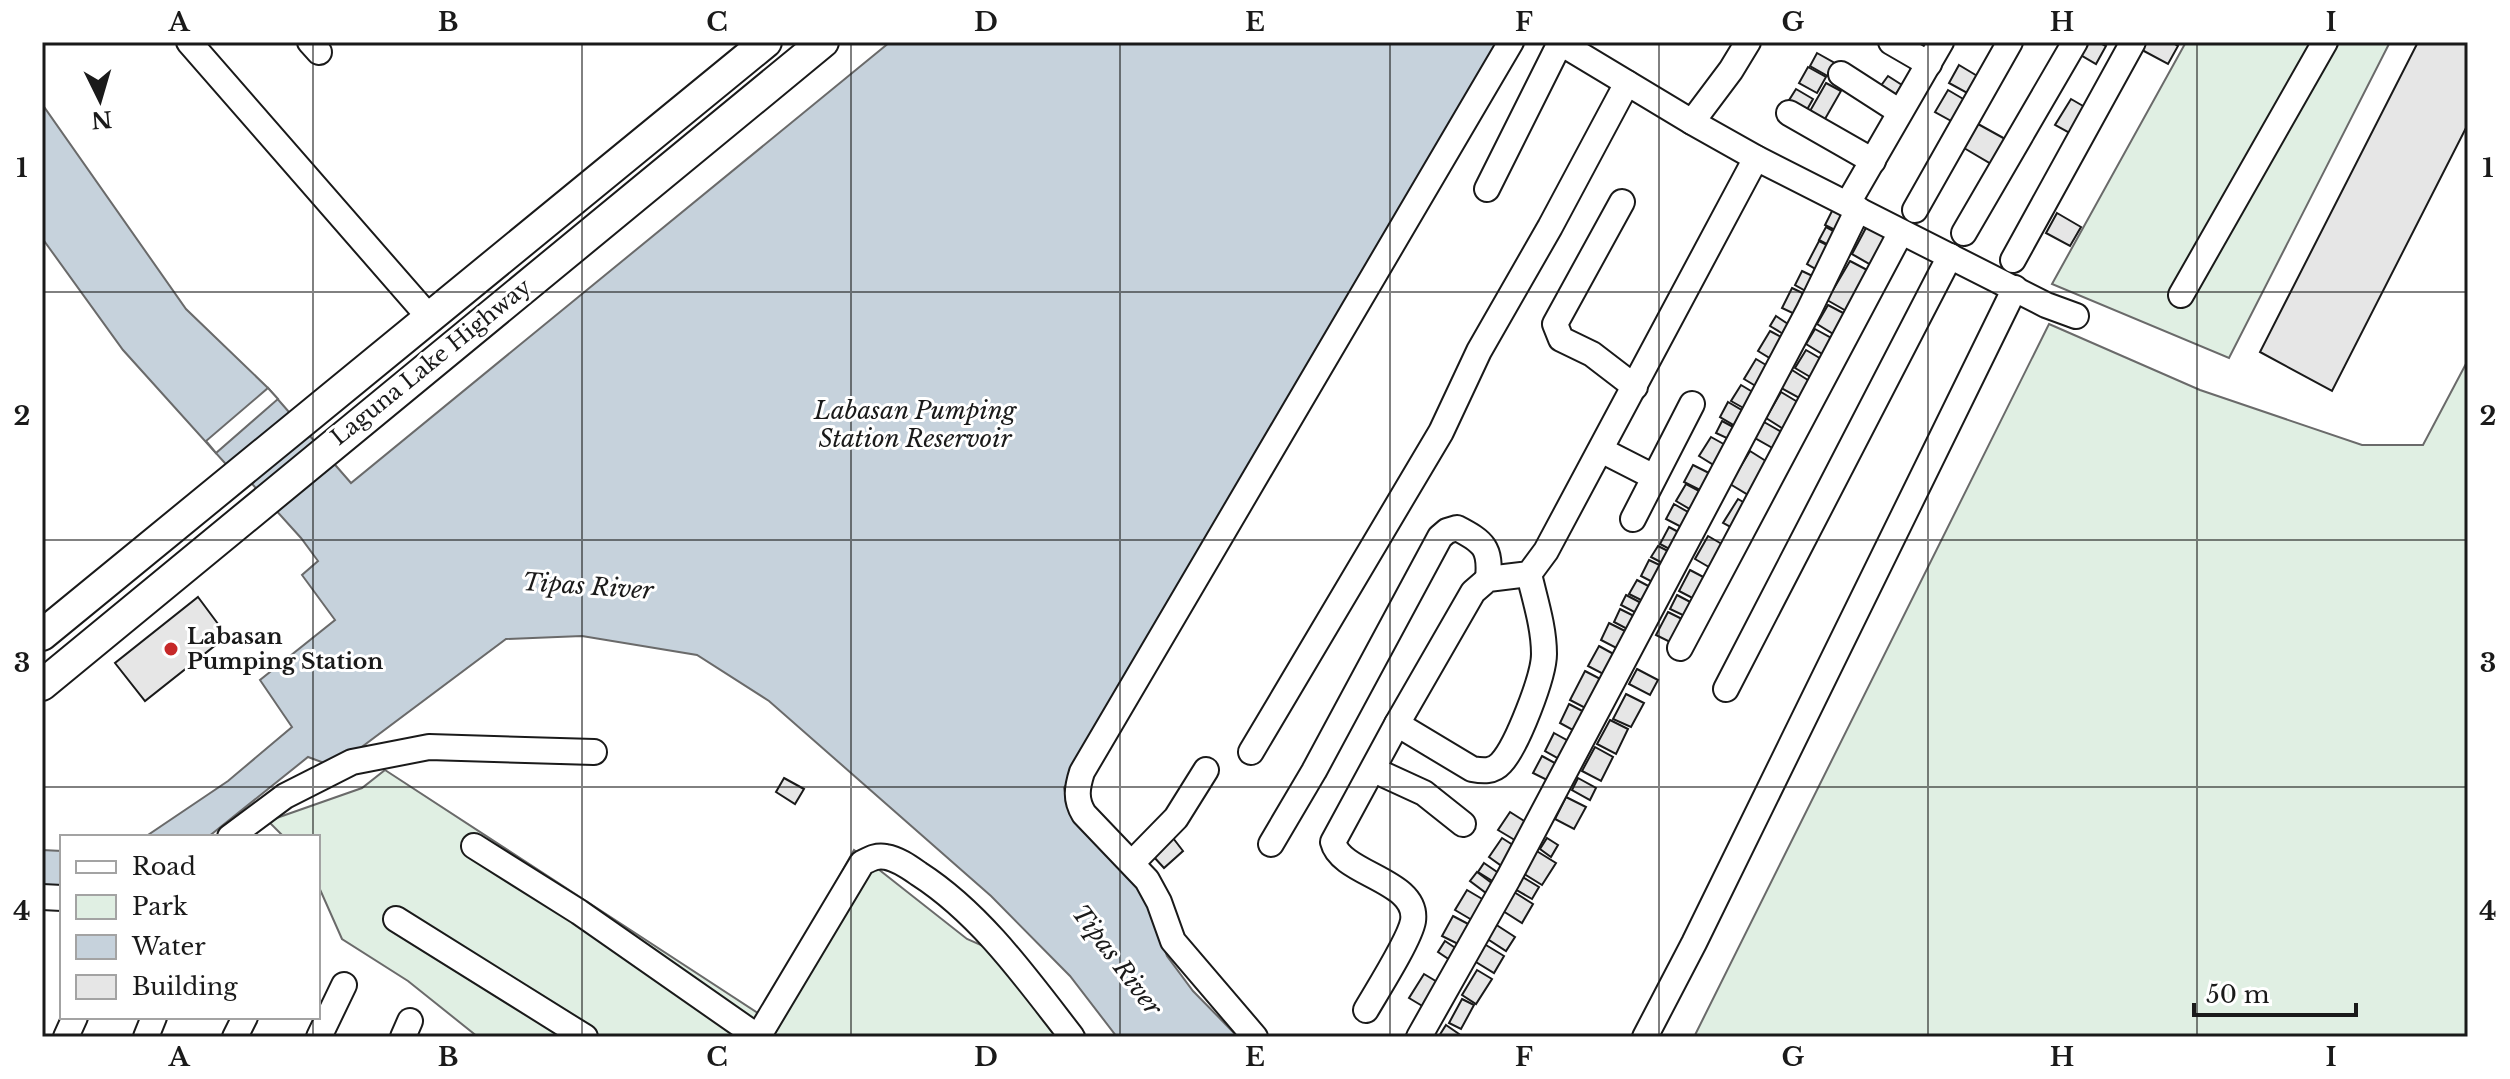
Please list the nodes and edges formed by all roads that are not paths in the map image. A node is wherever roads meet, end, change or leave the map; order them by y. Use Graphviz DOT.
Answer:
graph roads {
  1 [pos="189,42"];
  2 [pos="766,42"];
  3 [pos="823,42"];
  4 [pos="1511,42"];
  5 [pos="1560,42"];
  6 [pos="1748,42"];
  7 [pos="1891,42"];
  8 [pos="1941,42"];
  9 [pos="2010,42"];
  10 [pos="2075,42"];
  11 [pos="2133,42"];
  12 [pos="2325,42"];
  13 [pos="1929,64"];
  14 [pos="1841,74"];
  15 [pos="1627,83"];
  16 [pos="1900,112"];
  17 [pos="1789,113"];
  18 [pos="1692,122"];
  19 [pos="1756,158"];
  20 [pos="1873,161"];
  21 [pos="1487,189"];
  22 [pos="1622,202"];
  23 [pos="1853,206"];
  24 [pos="1915,210"];
  25 [pos="1901,232"];
  26 [pos="1964,233"];
  27 [pos="1950,256"];
  28 [pos="2013,260"];
  29 [pos="2015,288"];
  30 [pos="2181,295"];
  31 [pos="2076,316"];
  32 [pos="429,317"];
  33 [pos="1635,387"];
  34 [pos="1692,404"];
  35 [pos="1601,450"];
  36 [pos="1654,477"];
  37 [pos="1633,519"];
  38 [pos="1529,574"];
  39 [pos="1488,579"];
  40 [pos="42,635"];
  41 [pos="1680,648"];
  42 [pos="42,685"];
  43 [pos="1726,689"];
  44 [pos="1397,724"];
  45 [pos="594,752"];
  46 [pos="1251,752"];
  47 [pos="1206,770"];
  48 [pos="1374,770"];
  49 [pos="1463,824"];
  50 [pos="233,835"];
  51 [pos="1271,844"];
  52 [pos="474,846"];
  53 [pos="1132,863"];
  54 [pos="396,919"];
  55 [pos="344,985"];
  56 [pos="1366,1010"];
  57 [pos="244,1019"];
  58 [pos="235,1037"];
  59 [pos="319,1037"];
  60 [pos="585,1037"];
  61 [pos="758,1037"];
  62 [pos="1072,1037"];
  63 [pos="1255,1037"];
  64 [pos="1419,1037"];
  65 [pos="1645,1037"];
  1 -- 32 [label="street"];
  2 -- 32 [label="main road, Laguna Lake Highway"];
  3 -- 42 [label="main road, Laguna Lake Highway"];
  4 -- 53 [label="street"];
  5 -- 15 [label="street"];
  5 -- 21 [label="street"];
  6 -- 18 [label="street"];
  7 -- 13 [label="street"];
  8 -- 13 [label="street"];
  9 -- 24 [label="street"];
  10 -- 26 [label="street"];
  11 -- 28 [label="street"];
  12 -- 30 [label="street"];
  13 -- 16 [label="street"];
  14 -- 16 [label="street"];
  15 -- 18 [label="street"];
  15 -- 46 [label="street"];
  16 -- 20 [label="street"];
  17 -- 20 [label="street"];
  18 -- 19 [label="street"];
  19 -- 23 [label="street"];
  19 -- 33 [label="street"];
  20 -- 23 [label="street"];
  22 -- 33 [label="street"];
  23 -- 25 [label="street"];
  23 -- 64 [label="street"];
  25 -- 27 [label="street"];
  25 -- 41 [label="street"];
  27 -- 29 [label="street"];
  27 -- 43 [label="street"];
  29 -- 31 [label="street"];
  29 -- 65 [label="street"];
  32 -- 40 [label="main road, Laguna Lake Highway"];
  33 -- 35 [label="street"];
  34 -- 36 [label="street"];
  35 -- 36 [label="street"];
  35 -- 38 [label="street"];
  36 -- 37 [label="street"];
  38 -- 39 [label="street"];
  38 -- 44 [label="street"];
  39 -- 44 [label="street"];
  39 -- 51 [label="street"];
  44 -- 48 [label="street"];
  45 -- 50 [label="street"];
  47 -- 53 [label="street"];
  48 -- 49 [label="street"];
  48 -- 56 [label="street"];
  52 -- 61 [label="street"];
  53 -- 63 [label="street"];
  54 -- 60 [label="street"];
  55 -- 59 [label="street"];
  57 -- 58 [label="street"];
  61 -- 62 [label="street"];
}
